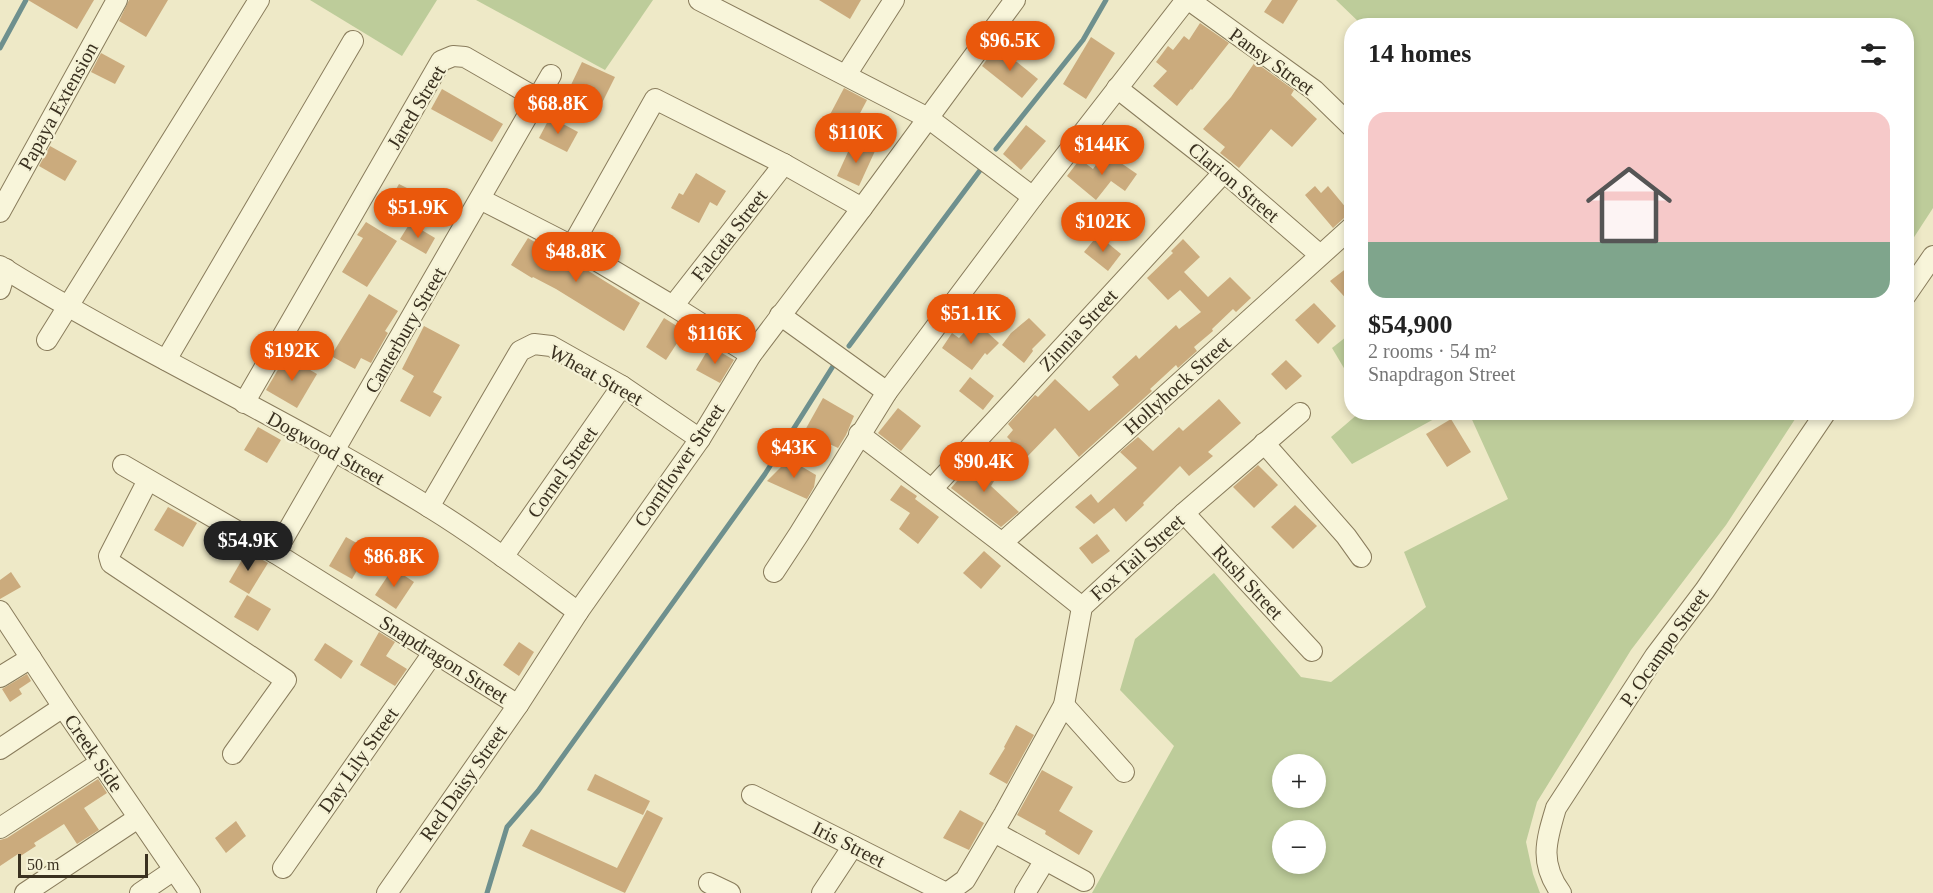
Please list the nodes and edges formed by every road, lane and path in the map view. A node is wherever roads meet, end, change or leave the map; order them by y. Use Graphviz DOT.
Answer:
graph roads {
  1 [pos="117,0"];
  2 [pos="259,0"];
  3 [pos="699,0"];
  4 [pos="894,0"];
  5 [pos="1015,0"];
  6 [pos="1187,0"];
  7 [pos="353,41"];
  8 [pos="551,75"];
  9 [pos="846,75"];
  10 [pos="1117,88"];
  11 [pos="538,99"];
  12 [pos="928,118"];
  13 [pos="1344,119"];
  14 [pos="784,164"];
  15 [pos="1224,172"];
  16 [pos="1033,197"];
  17 [pos="480,199"];
  18 [pos="862,208"];
  19 [pos="0,212"];
  20 [pos="1344,234"];
  21 [pos="572,246"];
  22 [pos="1320,255"];
  23 [pos="1933,256"];
  24 [pos="3,268"];
  25 [pos="1914,283"];
  26 [pos="0,289"];
  27 [pos="69,306"];
  28 [pos="673,306"];
  29 [pos="780,315"];
  30 [pos="47,340"];
  31 [pos="751,355"];
  32 [pos="166,360"];
  33 [pos="622,386"];
  34 [pos="887,392"];
  35 [pos="244,403"];
  36 [pos="1300,413"];
  37 [pos="1821,420"];
  38 [pos="859,434"];
  39 [pos="700,439"];
  40 [pos="1264,443"];
  41 [pos="334,452"];
  42 [pos="123,465"];
  43 [pos="148,480"];
  44 [pos="932,489"];
  45 [pos="429,507"];
  46 [pos="1184,513"];
  47 [pos="1002,543"];
  48 [pos="274,553"];
  49 [pos="503,557"];
  50 [pos="1361,557"];
  51 [pos="774,572"];
  52 [pos="1082,607"];
  53 [pos="0,611"];
  54 [pos="578,612"];
  55 [pos="1312,651"];
  56 [pos="433,653"];
  57 [pos="31,658"];
  58 [pos="0,678"];
  59 [pos="518,705"];
  60 [pos="1064,705"];
  61 [pos="63,707"];
  62 [pos="0,749"];
  63 [pos="233,754"];
  64 [pos="100,763"];
  65 [pos="1124,772"];
  66 [pos="752,795"];
  67 [pos="138,818"];
  68 [pos="0,828"];
  69 [pos="994,832"];
  70 [pos="853,846"];
  71 [pos="1045,860"];
  72 [pos="283,868"];
  73 [pos="174,870"];
  74 [pos="1084,881"];
  75 [pos="709,883"];
  76 [pos="25,893"];
  77 [pos="140,893"];
  78 [pos="190,893"];
  79 [pos="387,893"];
  80 [pos="730,893"];
  81 [pos="822,893"];
  82 [pos="947,893"];
  83 [pos="1025,893"];
  84 [pos="1561,893"];
  1 -- 19 [label="street, Papaya Extension"];
  2 -- 27 [label="street"];
  3 -- 9 [label="street"];
  4 -- 9 [label="street"];
  5 -- 12 [label="street, Cornflower Street"];
  6 -- 10 [label="street"];
  6 -- 13 [label="street, Pansy Street"];
  7 -- 32 [label="street"];
  8 -- 11 [label="street, Canterbury Street"];
  9 -- 12 [label="street"];
  10 -- 15 [label="street, Clarion Street"];
  10 -- 16 [label="street"];
  11 -- 17 [label="street, Canterbury Street"];
  11 -- 35 [label="street, Jared Street"];
  12 -- 16 [label="street"];
  12 -- 18 [label="street, Cornflower Street"];
  14 -- 18 [label="street"];
  14 -- 21 [label="street"];
  14 -- 28 [label="street, Falcata Street"];
  15 -- 22 [label="street, Clarion Street"];
  15 -- 44 [label="street, Zinnia Street"];
  16 -- 34 [label="street"];
  17 -- 21 [label="street"];
  17 -- 41 [label="street, Canterbury Street"];
  18 -- 29 [label="street, Cornflower Street"];
  20 -- 22 [label="street, Hollyhock Street"];
  21 -- 28 [label="street"];
  22 -- 47 [label="street, Hollyhock Street"];
  23 -- 25 [label="street"];
  24 -- 26 [label="street"];
  24 -- 27 [label="street, Dogwood Street"];
  27 -- 30 [label="street"];
  27 -- 32 [label="street, Dogwood Street"];
  28 -- 31 [label="street"];
  29 -- 31 [label="street, Cornflower Street"];
  29 -- 34 [label="street"];
  31 -- 39 [label="street, Cornflower Street"];
  32 -- 35 [label="street, Dogwood Street"];
  33 -- 39 [label="street, Wheat Street"];
  33 -- 45 [label="street, Wheat Street"];
  33 -- 49 [label="street, Cornel Street"];
  34 -- 38 [label="street"];
  35 -- 41 [label="street, Dogwood Street"];
  36 -- 40 [label="street, Fox Tail Street"];
  37 -- 84 [label="street, P. Ocampo Street"];
  38 -- 44 [label="street"];
  38 -- 51 [label="street"];
  39 -- 54 [label="street, Cornflower Street"];
  40 -- 46 [label="street, Fox Tail Street"];
  40 -- 50 [label="street"];
  41 -- 45 [label="street, Dogwood Street"];
  41 -- 48 [label="street, Canterbury Street"];
  42 -- 43 [label="street, Snapdragon Street"];
  43 -- 48 [label="street, Snapdragon Street"];
  43 -- 63 [label="street"];
  44 -- 47 [label="street"];
  45 -- 49 [label="street, Dogwood Street"];
  46 -- 52 [label="street, Fox Tail Street"];
  46 -- 55 [label="street, Rush Street"];
  47 -- 52 [label="street"];
  48 -- 56 [label="street, Snapdragon Street"];
  49 -- 54 [label="street, Dogwood Street"];
  52 -- 60 [label="street, Fox Tail Street"];
  53 -- 57 [label="street, Creek Side"];
  54 -- 59 [label="street, Red Daisy Street"];
  56 -- 59 [label="street, Snapdragon Street"];
  56 -- 72 [label="street, Day Lily Street"];
  57 -- 58 [label="street"];
  57 -- 61 [label="street, Creek Side"];
  59 -- 79 [label="street, Red Daisy Street"];
  60 -- 65 [label="street"];
  60 -- 69 [label="street, Fox Tail Street"];
  61 -- 62 [label="street"];
  61 -- 64 [label="street, Creek Side"];
  64 -- 67 [label="street, Creek Side"];
  64 -- 68 [label="street"];
  66 -- 70 [label="street, Iris Street"];
  67 -- 73 [label="street, Creek Side"];
  67 -- 76 [label="street"];
  69 -- 71 [label="street"];
  69 -- 82 [label="street, Fox Tail Street"];
  70 -- 81 [label="street"];
  70 -- 82 [label="street, Iris Street"];
  71 -- 74 [label="street"];
  71 -- 83 [label="street"];
  73 -- 77 [label="street"];
  73 -- 78 [label="street, Creek Side"];
  75 -- 80 [label="street"];
}
